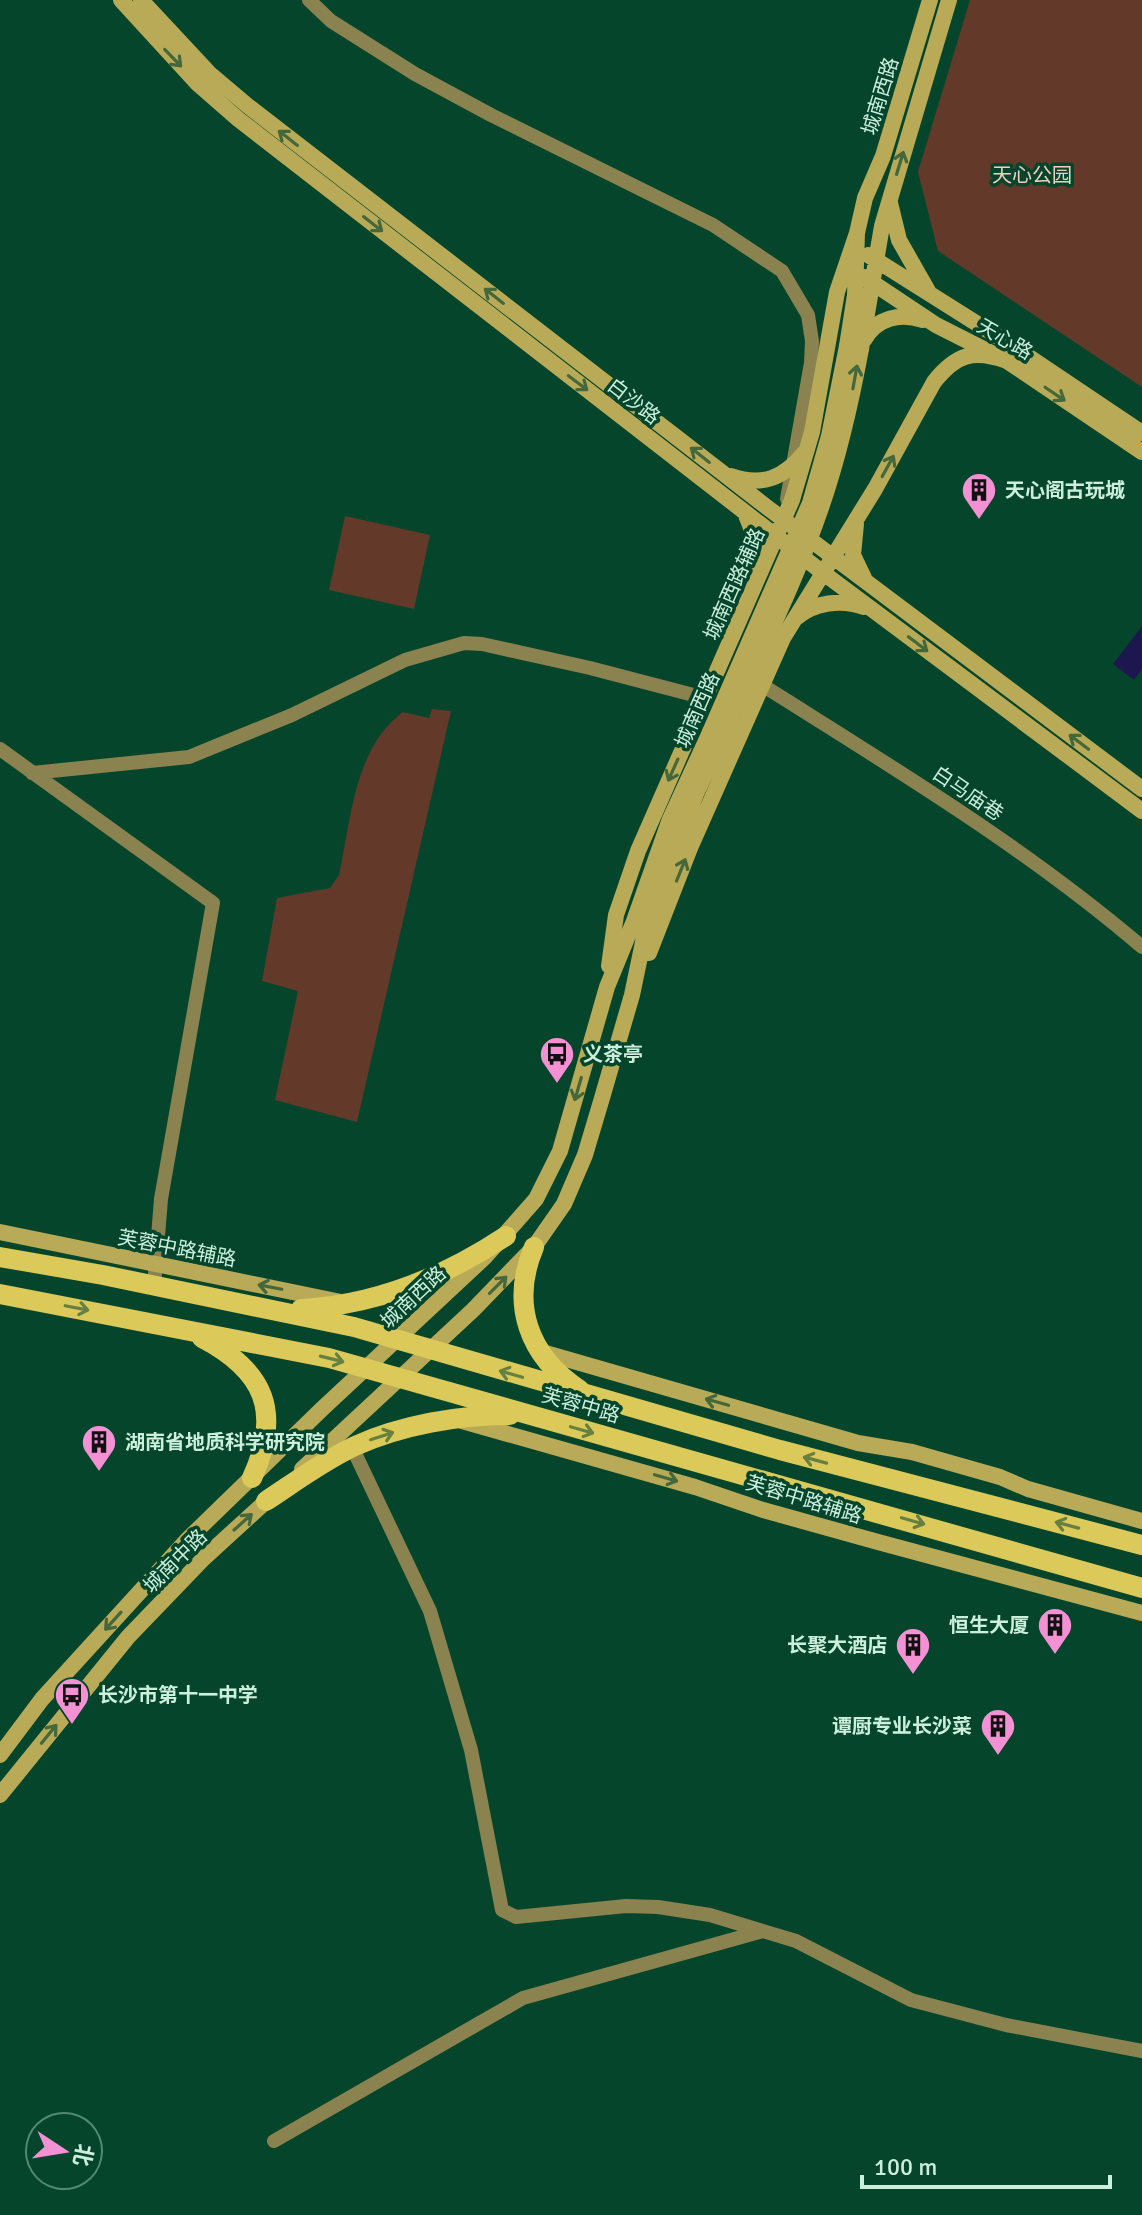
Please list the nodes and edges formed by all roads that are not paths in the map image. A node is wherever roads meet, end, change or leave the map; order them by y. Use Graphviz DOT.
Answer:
graph roads {
  1 [pos="121,0"];
  2 [pos="141,0"];
  3 [pos="309,0"];
  4 [pos="930,0"];
  5 [pos="949,0"];
  6 [pos="890,196"];
  7 [pos="855,242"];
  8 [pos="875,260"];
  9 [pos="851,269"];
  10 [pos="871,282"];
  11 [pos="934,298"];
  12 [pos="936,325"];
  13 [pos="854,347"];
  14 [pos="1007,361"];
  15 [pos="1142,433"];
  16 [pos="810,440"];
  17 [pos="1142,452"];
  18 [pos="791,468"];
  19 [pos="722,473"];
  20 [pos="743,511"];
  21 [pos="860,512"];
  22 [pos="784,520"];
  23 [pos="777,537"];
  24 [pos="833,557"];
  25 [pos="822,572"];
  26 [pos="757,581"];
  27 [pos="867,583"];
  28 [pos="873,610"];
  29 [pos="792,622"];
  30 [pos="762,685"];
  31 [pos="705,698"];
  32 [pos="716,735"];
  33 [pos="0,749"];
  34 [pos="32,773"];
  35 [pos="1142,789"];
  36 [pos="1142,811"];
  37 [pos="1142,947"];
  38 [pos="607,987"];
  39 [pos="632,995"];
  40 [pos="0,1232"];
  41 [pos="506,1236"];
  42 [pos="534,1247"];
  43 [pos="0,1257"];
  44 [pos="155,1275"];
  45 [pos="0,1294"];
  46 [pos="346,1303"];
  47 [pos="277,1310"];
  48 [pos="177,1328"];
  49 [pos="396,1340"];
  50 [pos="431,1350"];
  51 [pos="542,1352"];
  52 [pos="366,1368"];
  53 [pos="402,1378"];
  54 [pos="590,1396"];
  55 [pos="529,1415"];
  56 [pos="456,1419"];
  57 [pos="352,1447"];
  58 [pos="252,1478"];
  59 [pos="266,1501"];
  60 [pos="1142,1521"];
  61 [pos="1142,1545"];
  62 [pos="1142,1588"];
  63 [pos="1142,1613"];
  64 [pos="0,1755"];
  65 [pos="0,1795"];
  66 [pos="763,1931"];
  67 [pos="1142,2051"];
  68 [pos="274,2141"];
  1 -- 20 [label="main road, 白沙路, one-way"];
  19 -- 2 [label="main road, 白沙路, one-way"];
  3 -- 18 [label="street"];
  4 -- 7 [label="main road, 城南西路"];
  6 -- 5 [label="main road, 城南西路, one-way"];
  6 -- 8 [label="main road, 城南西路"];
  6 -- 11 [label="main road"];
  7 -- 8 [label="main road, 天心路"];
  7 -- 9 [label="main road, 城南西路辅路"];
  8 -- 10 [label="main road, 城南西路"];
  8 -- 11 [label="main road, 天心路"];
  9 -- 10 [label="main road, 天心路"];
  9 -- 13 [label="main road, 城南西路"];
  9 -- 16 [label="main road, 城南西路辅路"];
  10 -- 12 [label="main road, 天心路"];
  10 -- 13 [label="main road, 城南西路"];
  11 -- 15 [label="main road, 天心路"];
  12 -- 13 [label="main road"];
  12 -- 14 [label="main road, 天心路"];
  13 -- 32 [label="main road, 城南西路, bridge"];
  14 -- 17 [label="main road, 天心路, one-way"];
  21 -- 14 [label="main road, one-way"];
  16 -- 18 [label="main road"];
  16 -- 22 [label="main road, 城南西路辅路"];
  18 -- 19 [label="main road"];
  18 -- 22 [label="street"];
  19 -- 22 [label="main road, 白沙路"];
  20 -- 23 [label="main road, 白沙路"];
  20 -- 26 [label="main road"];
  21 -- 24 [label="main road"];
  21 -- 27 [label="main road"];
  22 -- 23 [label="main road, 城南西路辅路"];
  22 -- 24 [label="main road, 白沙路"];
  23 -- 25 [label="main road, 白沙路"];
  23 -- 26 [label="main road, 城南西路辅路"];
  24 -- 25 [label="main road"];
  24 -- 27 [label="main road, 白沙路"];
  25 -- 28 [label="main road, 白沙路"];
  25 -- 29 [label="main road"];
  26 -- 31 [label="main road, 城南西路辅路"];
  35 -- 27 [label="main road, 白沙路, one-way"];
  28 -- 29 [label="main road"];
  28 -- 36 [label="main road, 白沙路, one-way"];
  29 -- 30 [label="main road"];
  30 -- 37 [label="street, 白马庙巷"];
  39 -- 30 [label="main road, one-way"];
  31 -- 34 [label="street"];
  31 -- 38 [label="main road, 城南西路辅路, one-way"];
  32 -- 38 [label="main road, 城南西路"];
  32 -- 39 [label="main road, 城南西路"];
  33 -- 34 [label="street"];
  34 -- 44 [label="street"];
  38 -- 41 [label="main road, 城南西路, one-way"];
  39 -- 42 [label="main road, 城南西路"];
  40 -- 44 [label="main road, 芙蓉中路辅路"];
  41 -- 46 [label="main road"];
  41 -- 49 [label="main road, 城南西路"];
  50 -- 42 [label="main road, 城南西路, one-way"];
  42 -- 51 [label="main road"];
  43 -- 44 [label="main road, 芙蓉中路"];
  46 -- 44 [label="main road, 芙蓉中路辅路, one-way"];
  44 -- 47 [label="main road, 芙蓉中路"];
  45 -- 48 [label="main road, 芙蓉中路, one-way"];
  46 -- 47 [label="main road"];
  47 -- 49 [label="main road, 芙蓉中路"];
  48 -- 52 [label="main road, 芙蓉中路, one-way"];
  48 -- 58 [label="main road"];
  49 -- 50 [label="main road, 芙蓉中路"];
  49 -- 52 [label="main road, 城南西路"];
  50 -- 53 [label="main road, 城南西路"];
  54 -- 50 [label="main road, 芙蓉中路, one-way"];
  51 -- 54 [label="main road"];
  60 -- 51 [label="main road, one-way"];
  52 -- 53 [label="main road, 芙蓉中路"];
  52 -- 58 [label="main road, 城南中路"];
  53 -- 55 [label="main road, 芙蓉中路"];
  53 -- 59 [label="main road, 城南中路"];
  61 -- 54 [label="main road, 芙蓉中路, one-way"];
  55 -- 56 [label="main road"];
  55 -- 62 [label="main road, 芙蓉中路, one-way"];
  57 -- 56 [label="main road, one-way"];
  56 -- 63 [label="main road, 芙蓉中路辅路, one-way"];
  57 -- 59 [label="main road"];
  57 -- 66 [label="street"];
  58 -- 64 [label="main road, 城南中路, one-way"];
  65 -- 59 [label="main road, 城南中路, one-way"];
  66 -- 67 [label="street"];
  66 -- 68 [label="street"];
}
